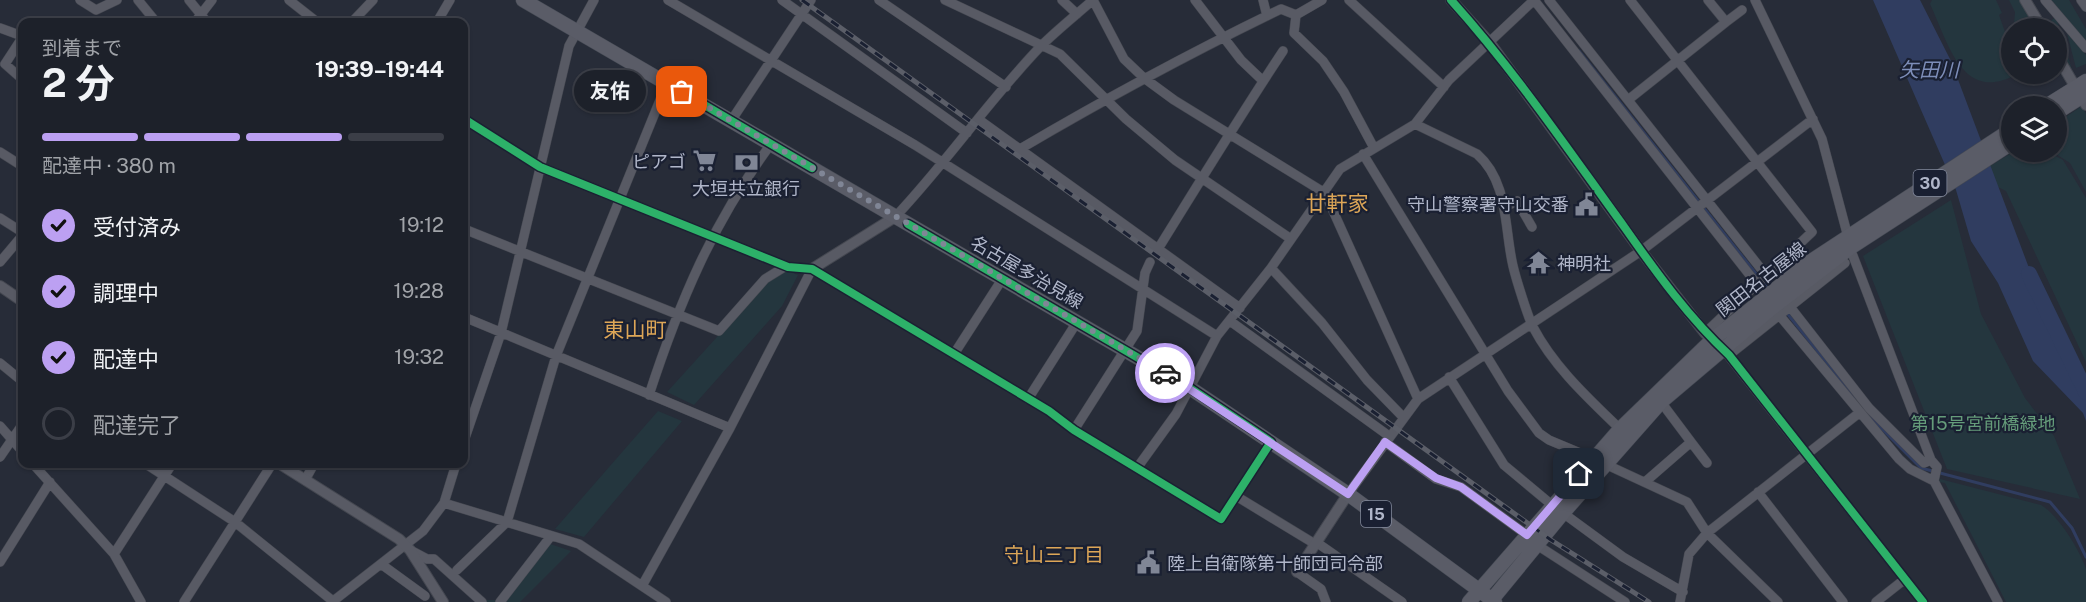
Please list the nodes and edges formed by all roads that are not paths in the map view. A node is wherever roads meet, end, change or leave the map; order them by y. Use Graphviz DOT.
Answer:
graph roads {
  1 [pos="81,0"];
  2 [pos="117,0"];
  3 [pos="138,0"];
  4 [pos="189,0"];
  5 [pos="212,0"];
  6 [pos="289,0"];
  7 [pos="373,0"];
  8 [pos="450,0"];
  9 [pos="523,0"];
  10 [pos="594,0"];
  11 [pos="668,0"];
  12 [pos="782,0"];
  13 [pos="812,0"];
  14 [pos="879,0"];
  15 [pos="945,0"];
  16 [pos="1062,0"];
  17 [pos="1093,0"];
  18 [pos="1195,0"];
  19 [pos="1263,0"];
  20 [pos="1322,0"];
  21 [pos="1349,0"];
  22 [pos="1451,0"];
  23 [pos="1534,0"];
  24 [pos="1549,0"];
  25 [pos="1630,0"];
  26 [pos="1708,0"];
  27 [pos="1755,0"];
  28 [pos="2025,0"];
  29 [pos="2045,0"];
  30 [pos="2081,0"];
  31 [pos="2086,7"];
  32 [pos="1742,10"];
  33 [pos="800,13"];
  34 [pos="1077,14"];
  35 [pos="1296,15"];
  36 [pos="1267,16"];
  37 [pos="153,18"];
  38 [pos="199,18"];
  39 [pos="201,18"];
  40 [pos="312,18"];
  41 [pos="356,18"];
  42 [pos="439,18"];
  43 [pos="2036,18"];
  44 [pos="1726,22"];
  45 [pos="0,28"];
  46 [pos="576,31"];
  47 [pos="18,35"];
  48 [pos="1226,37"];
  49 [pos="18,43"];
  50 [pos="1490,43"];
  51 [pos="1042,46"];
  52 [pos="2086,48"];
  53 [pos="1282,51"];
  54 [pos="770,60"];
  55 [pos="1678,61"];
  56 [pos="2067,71"];
  57 [pos="18,76"];
  58 [pos="1144,78"];
  59 [pos="1262,80"];
  60 [pos="667,83"];
  61 [pos="1006,87"];
  62 [pos="1444,87"];
  63 [pos="2080,92"];
  64 [pos="1106,98"];
  65 [pos="1628,100"];
  66 [pos="2067,103"];
  67 [pos="978,119"];
  68 [pos="1813,119"];
  69 [pos="731,121"];
  70 [pos="468,122"];
  71 [pos="1414,124"];
  72 [pos="967,133"];
  73 [pos="1231,135"];
  74 [pos="2001,137"];
  75 [pos="771,144"];
  76 [pos="1374,148"];
  77 [pos="1020,149"];
  78 [pos="2001,150"];
  79 [pos="0,153"];
  80 [pos="1363,154"];
  81 [pos="1758,162"];
  82 [pos="18,164"];
  83 [pos="944,164"];
  84 [pos="540,167"];
  85 [pos="1202,178"];
  86 [pos="1325,193"];
  87 [pos="620,200"];
  88 [pos="1708,201"];
  89 [pos="1505,207"];
  90 [pos="1698,209"];
  91 [pos="895,217"];
  92 [pos="0,218"];
  93 [pos="1532,227"];
  94 [pos="468,230"];
  95 [pos="18,231"];
  96 [pos="712,234"];
  97 [pos="18,239"];
  98 [pos="1291,239"];
  99 [pos="1849,243"];
  100 [pos="1158,249"];
  101 [pos="520,250"];
  102 [pos="1641,252"];
  103 [pos="0,262"];
  104 [pos="1150,262"];
  105 [pos="1845,263"];
  106 [pos="786,266"];
  107 [pos="1271,268"];
  108 [pos="812,269"];
  109 [pos="587,278"];
  110 [pos="1761,278"];
  111 [pos="1003,279"];
  112 [pos="0,286"];
  113 [pos="1143,288"];
  114 [pos="18,298"];
  115 [pos="1239,308"];
  116 [pos="1780,309"];
  117 [pos="678,313"];
  118 [pos="468,319"];
  119 [pos="1230,321"];
  120 [pos="1077,322"];
  121 [pos="1532,325"];
  122 [pos="501,333"];
  123 [pos="1217,336"];
  124 [pos="1717,344"];
  125 [pos="1124,349"];
  126 [pos="954,354"];
  127 [pos="1486,354"];
  128 [pos="556,356"];
  129 [pos="0,363"];
  130 [pos="1449,377"];
  131 [pos="18,378"];
  132 [pos="1190,388"];
  133 [pos="649,395"];
  134 [pos="1028,399"];
  135 [pos="1418,399"];
  136 [pos="1660,402"];
  137 [pos="1859,413"];
  138 [pos="1403,417"];
  139 [pos="0,426"];
  140 [pos="468,429"];
  141 [pos="730,429"];
  142 [pos="1620,429"];
  143 [pos="1074,430"];
  144 [pos="18,431"];
  145 [pos="1387,439"];
  146 [pos="12,440"];
  147 [pos="1271,442"];
  148 [pos="1691,442"];
  149 [pos="18,447"];
  150 [pos="1806,454"];
  151 [pos="0,457"];
  152 [pos="1599,461"];
  153 [pos="1707,463"];
  154 [pos="1934,464"];
  155 [pos="37,468"];
  156 [pos="152,468"];
  157 [pos="169,468"];
  158 [pos="269,468"];
  159 [pos="286,468"];
  160 [pos="312,468"];
  161 [pos="455,468"];
  162 [pos="1137,468"];
  163 [pos="164,476"];
  164 [pos="305,480"];
  165 [pos="1934,481"];
  166 [pos="50,482"];
  167 [pos="1645,482"];
  168 [pos="1758,492"];
  169 [pos="1348,494"];
  170 [pos="1236,496"];
  171 [pos="444,503"];
  172 [pos="1558,509"];
  173 [pos="235,522"];
  174 [pos="507,522"];
  175 [pos="1707,533"];
  176 [pos="551,536"];
  177 [pos="1532,540"];
  178 [pos="1315,543"];
  179 [pos="408,548"];
  180 [pos="114,554"];
  181 [pos="0,562"];
  182 [pos="381,564"];
  183 [pos="457,570"];
  184 [pos="1297,572"];
  185 [pos="1905,579"];
  186 [pos="642,586"];
  187 [pos="1479,590"];
  188 [pos="1683,592"];
  189 [pos="425,596"];
  190 [pos="1492,601"];
  191 [pos="141,602"];
  192 [pos="184,602"];
  193 [pos="333,602"];
  194 [pos="443,602"];
  195 [pos="482,602"];
  196 [pos="500,602"];
  197 [pos="665,602"];
  198 [pos="1326,602"];
  199 [pos="1401,602"];
  200 [pos="1469,602"];
  201 [pos="1625,602"];
  202 [pos="1680,602"];
  203 [pos="1778,602"];
  204 [pos="1843,602"];
  205 [pos="1876,602"];
  206 [pos="1923,602"];
  207 [pos="1998,602"];
  1 -- 2 [label="street"];
  3 -- 37 [label="street"];
  4 -- 38 [label="street"];
  5 -- 39 [label="street"];
  6 -- 40 [label="street"];
  7 -- 41 [label="street"];
  8 -- 42 [label="street"];
  9 -- 46 [label="main road, 名古屋多治見線 / 15"];
  10 -- 46 [label="street"];
  11 -- 54 [label="street"];
  12 -- 33 [label="street"];
  13 -- 33 [label="street"];
  14 -- 61 [label="street"];
  15 -- 51 [label="street"];
  16 -- 34 [label="street"];
  17 -- 34 [label="street"];
  17 -- 58 [label="street"];
  18 -- 48 [label="street"];
  19 -- 36 [label="street"];
  20 -- 35 [label="street"];
  21 -- 62 [label="street"];
  22 -- 50 [label="street"];
  23 -- 50 [label="street"];
  23 -- 90 [label="street"];
  24 -- 65 [label="street"];
  25 -- 55 [label="street"];
  26 -- 44 [label="street"];
  27 -- 68 [label="street"];
  28 -- 43 [label="street"];
  29 -- 52 [label="street"];
  30 -- 31 [label="street"];
  32 -- 44 [label="street"];
  33 -- 54 [label="street"];
  33 -- 72 [label="street"];
  34 -- 51 [label="street"];
  35 -- 36 [label="street"];
  35 -- 76 [label="street"];
  36 -- 48 [label="street"];
  44 -- 55 [label="street"];
  45 -- 47 [label="street"];
  46 -- 60 [label="main road, 名古屋多治見線 / 15"];
  46 -- 84 [label="street"];
  48 -- 58 [label="street"];
  48 -- 59 [label="street"];
  49 -- 57 [label="street"];
  50 -- 62 [label="street"];
  50 -- 102 [label="street"];
  51 -- 61 [label="street"];
  51 -- 64 [label="street"];
  53 -- 59 [label="street"];
  54 -- 69 [label="street"];
  54 -- 83 [label="street"];
  55 -- 65 [label="street"];
  55 -- 81 [label="street"];
  56 -- 63 [label="street"];
  58 -- 64 [label="street"];
  58 -- 73 [label="street"];
  59 -- 73 [label="street"];
  60 -- 69 [label="main road, 名古屋多治見線 / 15"];
  60 -- 87 [label="street"];
  61 -- 67 [label="street"];
  62 -- 71 [label="street"];
  63 -- 66 [label="main road"];
  64 -- 77 [label="street"];
  64 -- 85 [label="street"];
  65 -- 88 [label="street"];
  67 -- 72 [label="street"];
  67 -- 77 [label="street"];
  68 -- 81 [label="street"];
  68 -- 99 [label="street"];
  69 -- 75 [label="main road, 名古屋多治見線 / 15"];
  70 -- 84 [label="street"];
  71 -- 76 [label="street"];
  71 -- 89 [label="street"];
  72 -- 83 [label="street"];
  73 -- 85 [label="street"];
  73 -- 86 [label="street"];
  74 -- 99 [label="main road, 関田名古屋線 / 30"];
  75 -- 91 [label="main road, 名古屋多治見線 / 15"];
  75 -- 96 [label="street"];
  76 -- 80 [label="street"];
  77 -- 100 [label="street"];
  78 -- 99 [label="main road, 関田名古屋線 / 30"];
  79 -- 82 [label="street"];
  80 -- 86 [label="street"];
  80 -- 127 [label="street"];
  81 -- 88 [label="street"];
  81 -- 110 [label="street"];
  83 -- 91 [label="street"];
  83 -- 113 [label="street"];
  84 -- 87 [label="street"];
  84 -- 101 [label="street"];
  85 -- 98 [label="street"];
  85 -- 100 [label="street"];
  86 -- 98 [label="street"];
  86 -- 135 [label="street"];
  87 -- 96 [label="street"];
  87 -- 109 [label="street"];
  88 -- 90 [label="street"];
  88 -- 110 [label="street"];
  89 -- 93 [label="street"];
  89 -- 121 [label="street"];
  90 -- 102 [label="street"];
  90 -- 110 [label="street"];
  91 -- 108 [label="street"];
  91 -- 111 [label="main road, 名古屋多治見線 / 15"];
  92 -- 95 [label="street"];
  94 -- 101 [label="street"];
  96 -- 106 [label="street"];
  96 -- 117 [label="street"];
  97 -- 103 [label="street"];
  98 -- 107 [label="street"];
  99 -- 116 [label="main road, 関田名古屋線 / 30"];
  99 -- 154 [label="street"];
  100 -- 115 [label="street"];
  101 -- 109 [label="street"];
  101 -- 122 [label="street"];
  102 -- 121 [label="street"];
  102 -- 124 [label="street"];
  104 -- 113 [label="street"];
  105 -- 116 [label="street"];
  106 -- 108 [label="street"];
  106 -- 117 [label="street"];
  107 -- 115 [label="street"];
  107 -- 138 [label="street"];
  108 -- 126 [label="street"];
  108 -- 141 [label="street"];
  109 -- 117 [label="street"];
  109 -- 128 [label="street"];
  110 -- 124 [label="street"];
  111 -- 120 [label="main road, 名古屋多治見線 / 15"];
  111 -- 126 [label="street"];
  112 -- 114 [label="street"];
  113 -- 123 [label="street"];
  113 -- 125 [label="street"];
  115 -- 119 [label="street"];
  116 -- 124 [label="main road, 関田名古屋線 / 30"];
  116 -- 137 [label="street"];
  116 -- 154 [label="street"];
  117 -- 133 [label="street"];
  118 -- 122 [label="street"];
  119 -- 123 [label="street"];
  119 -- 145 [label="street"];
  120 -- 125 [label="main road, 名古屋多治見線 / 15"];
  120 -- 134 [label="street"];
  121 -- 127 [label="street"];
  121 -- 142 [label="street"];
  122 -- 128 [label="street"];
  122 -- 140 [label="street"];
  123 -- 132 [label="street"];
  124 -- 136 [label="main road, 関田名古屋線 / 30"];
  124 -- 142 [label="main road, 関田名古屋線 / 30"];
  124 -- 150 [label="street"];
  125 -- 132 [label="main road, 名古屋多治見線 / 15"];
  125 -- 143 [label="street"];
  126 -- 134 [label="street"];
  127 -- 130 [label="street"];
  127 -- 152 [label="street"];
  128 -- 133 [label="street"];
  128 -- 174 [label="street"];
  129 -- 131 [label="street"];
  130 -- 135 [label="street"];
  130 -- 172 [label="street"];
  132 -- 147 [label="main road, 名古屋多治見線 / 15"];
  132 -- 162 [label="street"];
  133 -- 141 [label="street"];
  134 -- 143 [label="street"];
  135 -- 138 [label="street"];
  136 -- 148 [label="street"];
  136 -- 152 [label="main road, 関田名古屋線 / 30"];
  137 -- 150 [label="street"];
  137 -- 165 [label="street"];
  138 -- 145 [label="street"];
  139 -- 146 [label="street"];
  141 -- 186 [label="street"];
  142 -- 152 [label="main road, 関田名古屋線 / 30"];
  143 -- 162 [label="street"];
  144 -- 146 [label="street"];
  145 -- 169 [label="street"];
  145 -- 177 [label="street"];
  146 -- 149 [label="street"];
  146 -- 151 [label="street"];
  147 -- 169 [label="main road, 名古屋多治見線 / 15"];
  147 -- 170 [label="street"];
  148 -- 153 [label="street"];
  148 -- 167 [label="street"];
  150 -- 168 [label="street"];
  150 -- 185 [label="street"];
  152 -- 167 [label="street"];
  152 -- 172 [label="main road, 関田名古屋線 / 30"];
  154 -- 165 [label="street"];
  155 -- 166 [label="street"];
  156 -- 163 [label="street"];
  157 -- 163 [label="street"];
  158 -- 173 [label="street"];
  159 -- 164 [label="street"];
  160 -- 164 [label="street"];
  161 -- 171 [label="street"];
  162 -- 170 [label="street"];
  163 -- 173 [label="street"];
  163 -- 180 [label="street"];
  164 -- 179 [label="street"];
  165 -- 207 [label="street"];
  166 -- 180 [label="street"];
  166 -- 181 [label="street"];
  167 -- 175 [label="street"];
  168 -- 175 [label="street"];
  168 -- 204 [label="street"];
  169 -- 178 [label="street"];
  169 -- 187 [label="main road, 名古屋多治見線 / 15"];
  170 -- 178 [label="street"];
  171 -- 174 [label="street"];
  171 -- 179 [label="street"];
  172 -- 177 [label="main road, 関田名古屋線 / 30"];
  172 -- 188 [label="street"];
  173 -- 192 [label="street"];
  173 -- 193 [label="street"];
  174 -- 176 [label="street"];
  174 -- 183 [label="street"];
  175 -- 188 [label="street"];
  175 -- 203 [label="street"];
  176 -- 186 [label="street"];
  176 -- 196 [label="street"];
  177 -- 187 [label="main road, 関田名古屋線 / 30"];
  177 -- 190 [label="main road, 関田名古屋線 / 30"];
  177 -- 201 [label="street"];
  178 -- 184 [label="street"];
  178 -- 199 [label="street"];
  179 -- 182 [label="street"];
  179 -- 194 [label="street"];
  179 -- 195 [label="street"];
  180 -- 191 [label="street"];
  182 -- 189 [label="street"];
  182 -- 193 [label="street"];
  184 -- 198 [label="street"];
  185 -- 205 [label="street"];
  185 -- 206 [label="street"];
  186 -- 197 [label="street"];
  187 -- 190 [label="main road, 名古屋多治見線 / 15"];
  187 -- 200 [label="main road, 関田名古屋線 / 30"];
  188 -- 202 [label="street"];
}
